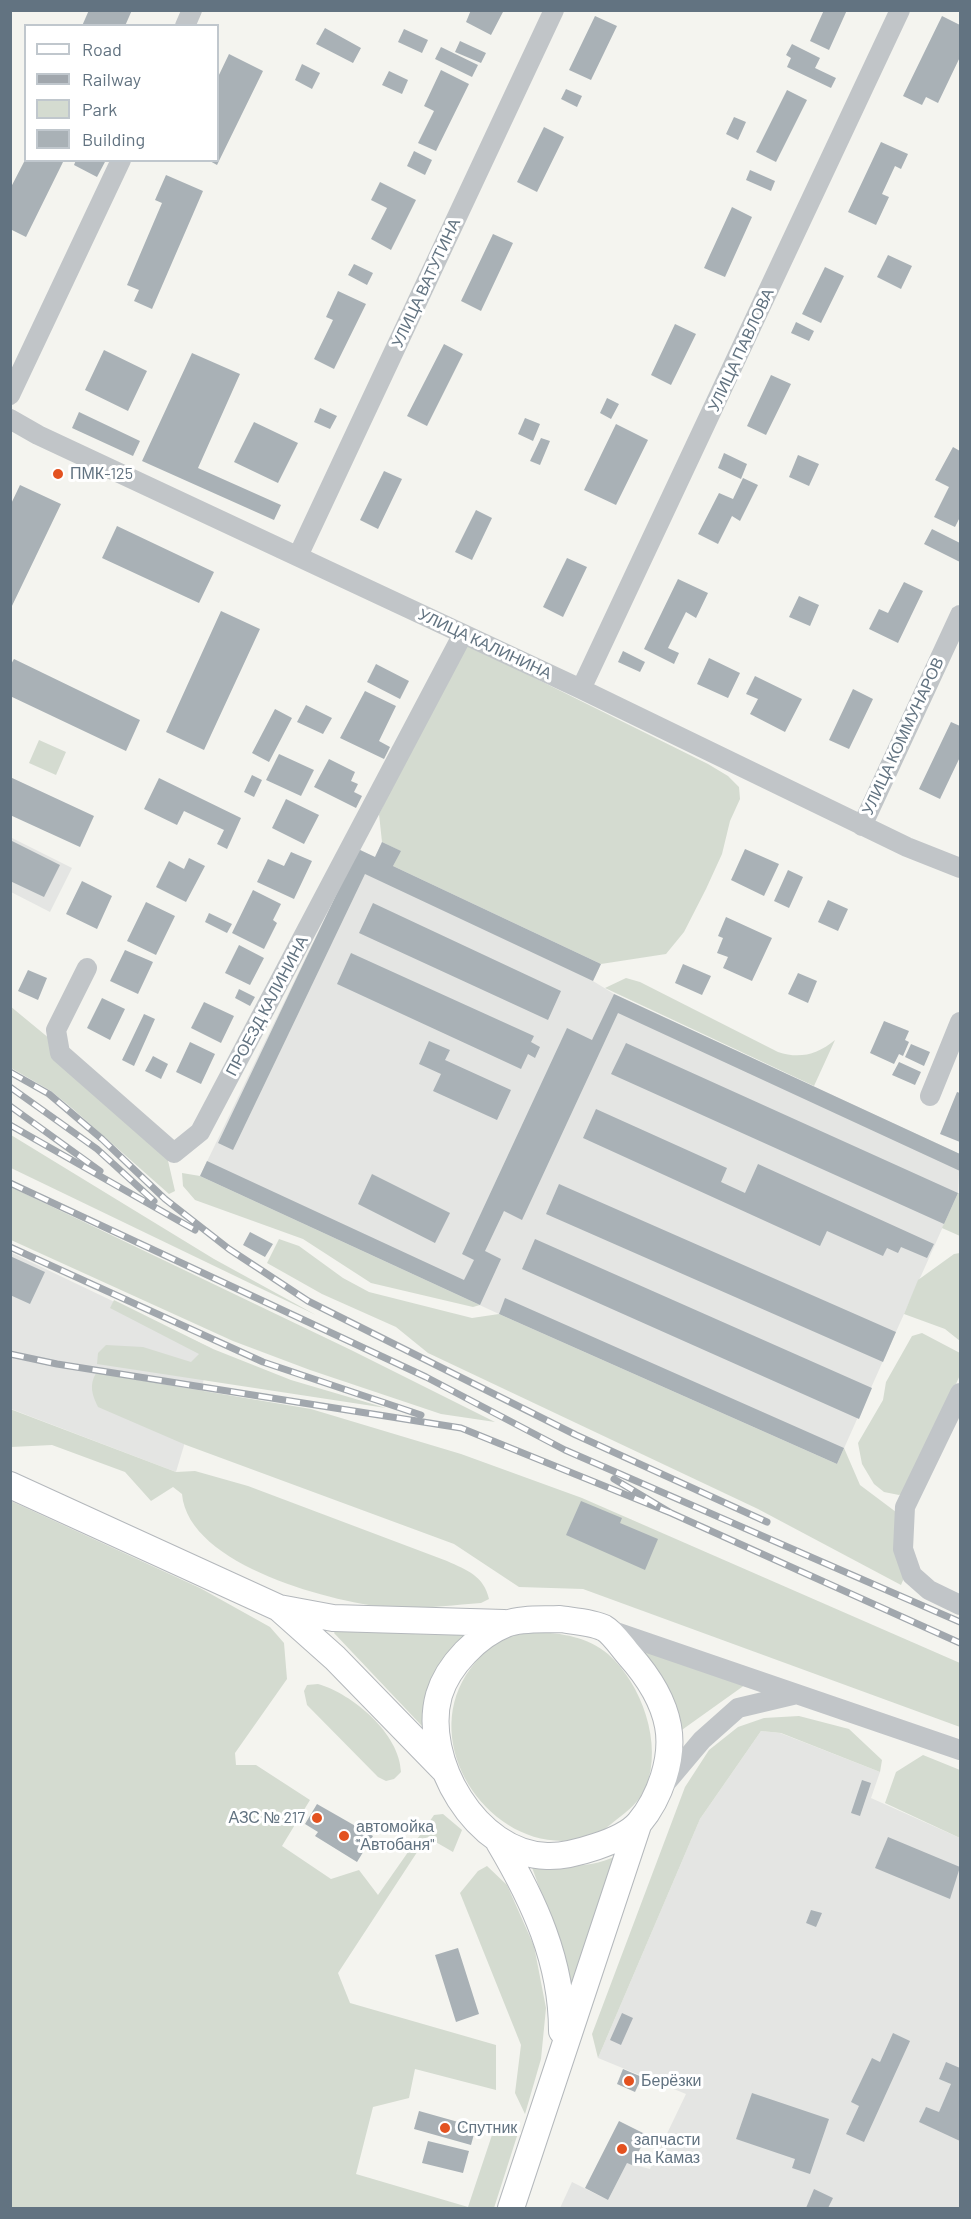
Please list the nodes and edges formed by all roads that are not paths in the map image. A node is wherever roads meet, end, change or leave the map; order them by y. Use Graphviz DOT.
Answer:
graph roads {
  1 [pos="192,10"];
  2 [pos="554,10"];
  3 [pos="900,10"];
  4 [pos="186,24"];
  5 [pos="120,162"];
  6 [pos="10,395"];
  7 [pos="10,419"];
  8 [pos="298,556"];
  9 [pos="960,615"];
  10 [pos="463,634"];
  11 [pos="581,688"];
  12 [pos="862,826"];
  13 [pos="960,868"];
  14 [pos="87,968"];
  15 [pos="960,1022"];
  16 [pos="930,1096"];
  17 [pos="960,1393"];
  18 [pos="10,1485"];
  19 [pos="960,1605"];
  20 [pos="279,1608"];
  21 [pos="508,1623"];
  22 [pos="605,1629"];
  23 [pos="797,1694"];
  24 [pos="960,1750"];
  25 [pos="446,1773"];
  26 [pos="660,1790"];
  27 [pos="638,1825"];
  28 [pos="499,1842"];
  29 [pos="562,2049"];
  30 [pos="511,2208"];
  1 -- 4 [label="street"];
  2 -- 8 [label="street, УЛИЦА ВАТУТИНА"];
  3 -- 11 [label="street, УЛИЦА ПАВЛОВА"];
  5 -- 6 [label="street"];
  7 -- 8 [label="street, УЛИЦА КАЛИНИНА"];
  8 -- 10 [label="street, УЛИЦА КАЛИНИНА"];
  9 -- 12 [label="street, УЛИЦА КОММУНАРОВ"];
  10 -- 11 [label="street, УЛИЦА КАЛИНИНА"];
  10 -- 14 [label="street, ПРОЕЗД КАЛИНИНА"];
  11 -- 12 [label="street, УЛИЦА КАЛИНИНА"];
  12 -- 13 [label="street, УЛИЦА КАЛИНИНА"];
  15 -- 16 [label="street"];
  17 -- 19 [label="street"];
  18 -- 20 [label="main road"];
  20 -- 21 [label="main road"];
  20 -- 25 [label="main road"];
  21 -- 22 [label="main road"];
  21 -- 25 [label="main road"];
  22 -- 23 [label="street"];
  22 -- 26 [label="main road"];
  23 -- 24 [label="street"];
  23 -- 26 [label="street"];
  25 -- 28 [label="main road"];
  26 -- 27 [label="main road"];
  27 -- 28 [label="main road"];
  27 -- 29 [label="main road"];
  28 -- 29 [label="main road"];
  29 -- 30 [label="main road"];
}
